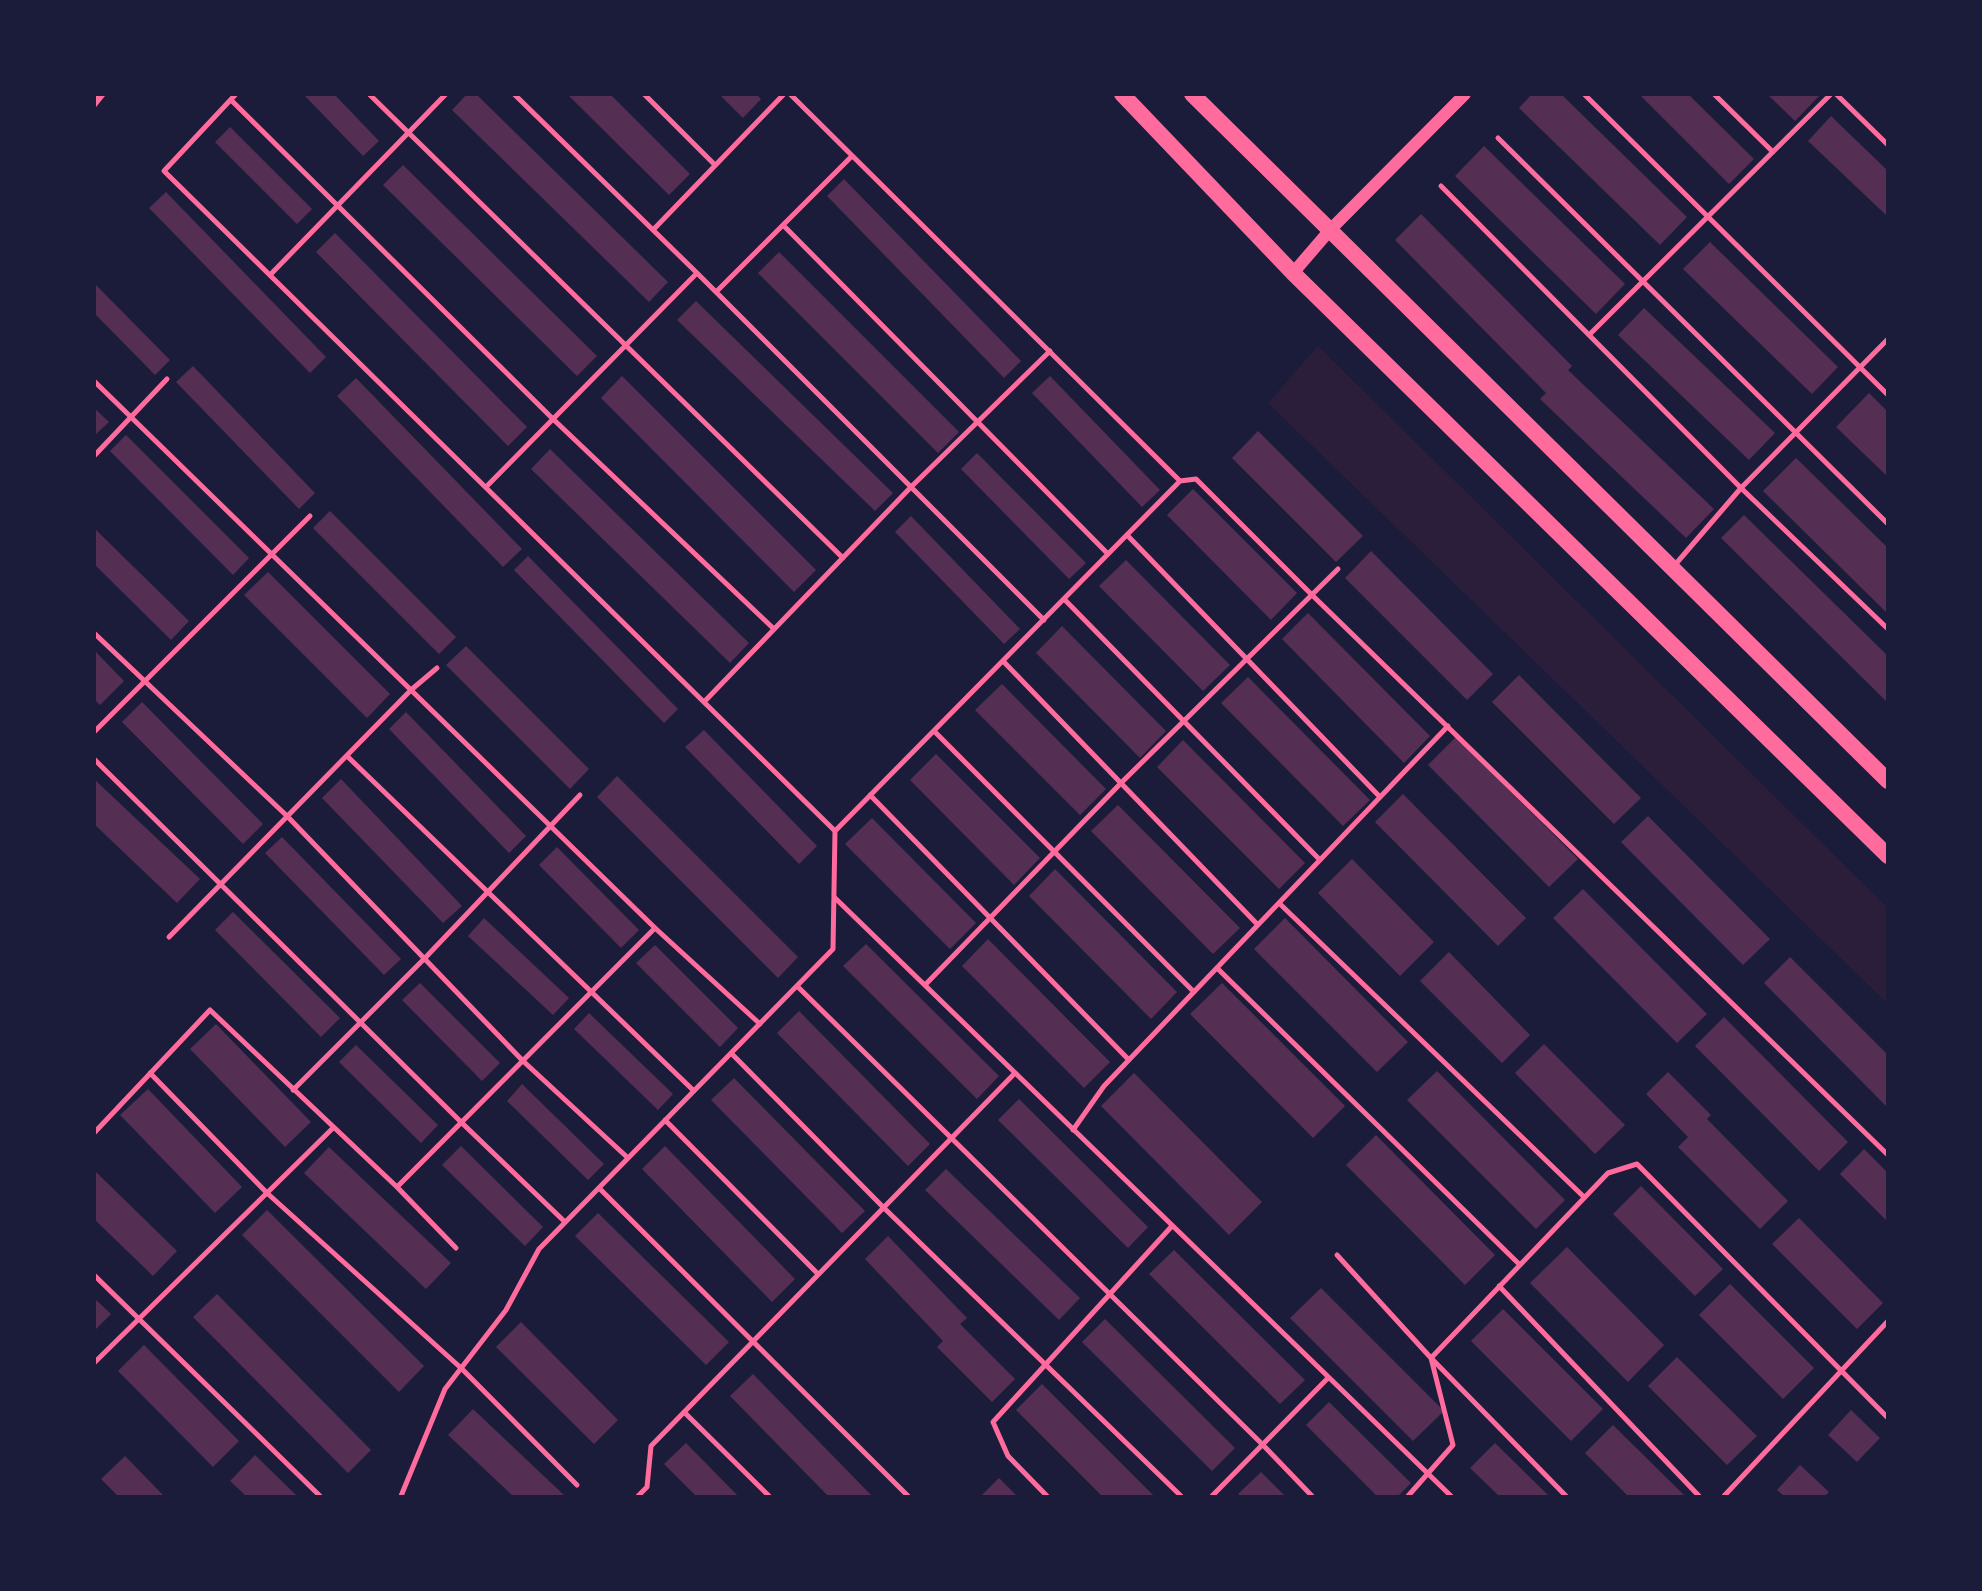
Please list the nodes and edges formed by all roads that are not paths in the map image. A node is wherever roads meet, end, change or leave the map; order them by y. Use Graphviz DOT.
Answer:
graph roads {
  1 [pos="103,94"];
  2 [pos="236,94"];
  3 [pos="369,94"];
  4 [pos="446,94"];
  5 [pos="514,94"];
  6 [pos="644,94"];
  7 [pos="784,94"];
  8 [pos="790,94"];
  9 [pos="1122,94"];
  10 [pos="1192,94"];
  11 [pos="1465,94"];
  12 [pos="1584,94"];
  13 [pos="1714,94"];
  14 [pos="1834,94"];
  15 [pos="231,100"];
  16 [pos="94,104"];
  17 [pos="407,134"];
  18 [pos="1498,138"];
  19 [pos="1888,145"];
  20 [pos="1773,152"];
  21 [pos="852,156"];
  22 [pos="715,165"];
  23 [pos="1441,186"];
  24 [pos="337,206"];
  25 [pos="1708,216"];
  26 [pos="783,225"];
  27 [pos="653,230"];
  28 [pos="1330,230"];
  29 [pos="697,273"];
  30 [pos="1293,273"];
  31 [pos="270,275"];
  32 [pos="1642,281"];
  33 [pos="716,292"];
  34 [pos="1589,335"];
  35 [pos="1888,339"];
  36 [pos="627,345"];
  37 [pos="1051,351"];
  38 [pos="1860,367"];
  39 [pos="167,379"];
  40 [pos="94,381"];
  41 [pos="1888,395"];
  42 [pos="131,417"];
  43 [pos="553,419"];
  44 [pos="978,422"];
  45 [pos="1794,433"];
  46 [pos="94,456"];
  47 [pos="1180,481"];
  48 [pos="486,487"];
  49 [pos="911,487"];
  50 [pos="1741,488"];
  51 [pos="310,516"];
  52 [pos="1888,524"];
  53 [pos="1127,535"];
  54 [pos="271,554"];
  55 [pos="1108,554"];
  56 [pos="843,558"];
  57 [pos="1672,568"];
  58 [pos="1338,569"];
  59 [pos="1312,595"];
  60 [pos="1064,599"];
  61 [pos="1044,620"];
  62 [pos="774,629"];
  63 [pos="1888,629"];
  64 [pos="94,633"];
  65 [pos="1247,660"];
  66 [pos="1003,661"];
  67 [pos="437,668"];
  68 [pos="145,681"];
  69 [pos="411,690"];
  70 [pos="704,702"];
  71 [pos="1184,722"];
  72 [pos="1448,726"];
  73 [pos="934,731"];
  74 [pos="94,732"];
  75 [pos="347,756"];
  76 [pos="94,760"];
  77 [pos="1888,781"];
  78 [pos="1121,783"];
  79 [pos="580,794"];
  80 [pos="870,795"];
  81 [pos="1380,797"];
  82 [pos="287,816"];
  83 [pos="550,825"];
  84 [pos="835,831"];
  85 [pos="1054,851"];
  86 [pos="1888,856"];
  87 [pos="1320,860"];
  88 [pos="221,885"];
  89 [pos="486,893"];
  90 [pos="834,897"];
  91 [pos="1279,903"];
  92 [pos="991,918"];
  93 [pos="1258,925"];
  94 [pos="655,928"];
  95 [pos="169,937"];
  96 [pos="425,958"];
  97 [pos="1217,968"];
  98 [pos="925,985"];
  99 [pos="797,986"];
  100 [pos="1194,992"];
  101 [pos="591,993"];
  102 [pos="361,1023"];
  103 [pos="760,1024"];
  104 [pos="731,1053"];
  105 [pos="1129,1060"];
  106 [pos="523,1061"];
  107 [pos="150,1073"];
  108 [pos="1015,1073"];
  109 [pos="293,1090"];
  110 [pos="694,1091"];
  111 [pos="665,1120"];
  112 [pos="462,1123"];
  113 [pos="333,1128"];
  114 [pos="1073,1130"];
  115 [pos="94,1132"];
  116 [pos="951,1138"];
  117 [pos="1888,1155"];
  118 [pos="628,1158"];
  119 [pos="397,1187"];
  120 [pos="599,1188"];
  121 [pos="267,1193"];
  122 [pos="1584,1198"];
  123 [pos="883,1208"];
  124 [pos="565,1222"];
  125 [pos="1172,1226"];
  126 [pos="456,1248"];
  127 [pos="1337,1255"];
  128 [pos="1520,1265"];
  129 [pos="818,1274"];
  130 [pos="94,1275"];
  131 [pos="1499,1286"];
  132 [pos="1109,1294"];
  133 [pos="139,1319"];
  134 [pos="1888,1321"];
  135 [pos="753,1341"];
  136 [pos="1431,1358"];
  137 [pos="94,1363"];
  138 [pos="1045,1364"];
  139 [pos="461,1368"];
  140 [pos="1839,1372"];
  141 [pos="1328,1378"];
  142 [pos="684,1412"];
  143 [pos="1888,1418"];
  144 [pos="1263,1445"];
  145 [pos="1428,1474"];
  146 [pos="577,1485"];
  147 [pos="320,1496"];
  148 [pos="401,1496"];
  149 [pos="638,1496"];
  150 [pos="769,1496"];
  151 [pos="906,1496"];
  152 [pos="1047,1496"];
  153 [pos="1181,1496"];
  154 [pos="1212,1496"];
  155 [pos="1312,1496"];
  156 [pos="1408,1496"];
  157 [pos="1451,1496"];
  158 [pos="1566,1496"];
  159 [pos="1699,1496"];
  160 [pos="1724,1496"];
  1 -- 16 [label="street"];
  2 -- 15 [label="lane"];
  3 -- 17 [label="lane"];
  4 -- 17 [label="lane"];
  5 -- 27 [label="lane"];
  6 -- 22 [label="lane"];
  7 -- 22 [label="lane"];
  8 -- 21 [label="lane"];
  9 -- 30 [label="main road"];
  10 -- 28 [label="main road"];
  11 -- 28 [label="street"];
  12 -- 25 [label="lane"];
  13 -- 20 [label="lane"];
  14 -- 19 [label="lane"];
  14 -- 20 [label="lane"];
  15 -- 24 [label="lane"];
  15 -- 31 [label="lane"];
  17 -- 24 [label="lane"];
  17 -- 36 [label="lane"];
  18 -- 32 [label="lane"];
  20 -- 25 [label="lane"];
  21 -- 26 [label="lane"];
  21 -- 37 [label="lane"];
  22 -- 27 [label="lane"];
  23 -- 34 [label="lane"];
  24 -- 31 [label="lane"];
  24 -- 43 [label="lane"];
  25 -- 32 [label="lane"];
  25 -- 38 [label="lane"];
  26 -- 33 [label="lane"];
  26 -- 44 [label="lane"];
  27 -- 29 [label="lane"];
  28 -- 30 [label="street"];
  28 -- 57 [label="main road"];
  29 -- 33 [label="lane"];
  29 -- 36 [label="lane"];
  30 -- 86 [label="main road"];
  31 -- 48 [label="lane"];
  32 -- 34 [label="lane"];
  32 -- 45 [label="lane"];
  33 -- 49 [label="lane"];
  34 -- 50 [label="lane"];
  35 -- 38 [label="lane"];
  36 -- 43 [label="lane"];
  36 -- 56 [label="lane"];
  37 -- 44 [label="lane"];
  37 -- 47 [label="lane"];
  38 -- 41 [label="lane"];
  38 -- 45 [label="lane"];
  39 -- 42 [label="lane"];
  40 -- 42 [label="lane"];
  42 -- 46 [label="lane"];
  42 -- 54 [label="lane"];
  43 -- 48 [label="lane"];
  43 -- 62 [label="lane"];
  44 -- 49 [label="lane"];
  44 -- 55 [label="lane"];
  45 -- 50 [label="lane"];
  45 -- 52 [label="lane"];
  47 -- 53 [label="lane"];
  47 -- 59 [label="lane"];
  48 -- 70 [label="lane"];
  49 -- 56 [label="lane"];
  49 -- 61 [label="lane"];
  50 -- 57 [label="lane"];
  50 -- 63 [label="lane"];
  51 -- 54 [label="lane"];
  53 -- 55 [label="lane"];
  53 -- 65 [label="lane"];
  54 -- 68 [label="lane"];
  54 -- 69 [label="lane"];
  55 -- 60 [label="lane"];
  56 -- 62 [label="lane"];
  57 -- 77 [label="main road"];
  58 -- 59 [label="lane"];
  59 -- 65 [label="lane"];
  59 -- 72 [label="lane"];
  60 -- 61 [label="lane"];
  60 -- 71 [label="lane"];
  61 -- 66 [label="lane"];
  62 -- 70 [label="lane"];
  64 -- 68 [label="lane"];
  65 -- 71 [label="lane"];
  65 -- 81 [label="lane"];
  66 -- 73 [label="lane"];
  66 -- 78 [label="lane"];
  67 -- 69 [label="lane"];
  68 -- 74 [label="lane"];
  68 -- 82 [label="lane"];
  69 -- 75 [label="lane"];
  69 -- 83 [label="lane"];
  70 -- 84 [label="lane"];
  71 -- 78 [label="lane"];
  71 -- 87 [label="lane"];
  72 -- 81 [label="lane"];
  72 -- 117 [label="lane"];
  73 -- 80 [label="lane"];
  73 -- 85 [label="lane"];
  75 -- 82 [label="lane"];
  75 -- 89 [label="lane"];
  76 -- 88 [label="lane"];
  78 -- 85 [label="lane"];
  78 -- 93 [label="lane"];
  79 -- 83 [label="lane"];
  80 -- 84 [label="lane"];
  80 -- 92 [label="lane"];
  81 -- 87 [label="lane"];
  82 -- 88 [label="lane"];
  82 -- 96 [label="lane"];
  83 -- 89 [label="lane"];
  83 -- 94 [label="lane"];
  84 -- 90 [label="lane"];
  85 -- 92 [label="lane"];
  85 -- 100 [label="lane"];
  87 -- 91 [label="lane"];
  88 -- 95 [label="lane"];
  88 -- 102 [label="lane"];
  89 -- 96 [label="lane"];
  89 -- 101 [label="lane"];
  90 -- 98 [label="lane"];
  90 -- 99 [label="lane"];
  91 -- 93 [label="lane"];
  91 -- 122 [label="lane"];
  92 -- 98 [label="lane"];
  92 -- 105 [label="lane"];
  93 -- 97 [label="lane"];
  94 -- 101 [label="lane"];
  94 -- 103 [label="lane"];
  96 -- 102 [label="lane"];
  96 -- 106 [label="lane"];
  97 -- 100 [label="lane"];
  97 -- 128 [label="lane"];
  98 -- 108 [label="lane"];
  99 -- 103 [label="lane"];
  99 -- 116 [label="lane"];
  100 -- 105 [label="lane"];
  101 -- 106 [label="lane"];
  101 -- 110 [label="lane"];
  102 -- 109 [label="lane"];
  102 -- 112 [label="lane"];
  103 -- 104 [label="lane"];
  104 -- 110 [label="lane"];
  104 -- 123 [label="lane"];
  105 -- 114 [label="lane"];
  106 -- 112 [label="lane"];
  106 -- 118 [label="lane"];
  107 -- 109 [label="lane"];
  107 -- 115 [label="lane"];
  107 -- 121 [label="lane"];
  108 -- 114 [label="lane"];
  108 -- 116 [label="lane"];
  109 -- 113 [label="lane"];
  110 -- 111 [label="lane"];
  111 -- 118 [label="lane"];
  111 -- 129 [label="lane"];
  112 -- 119 [label="lane"];
  112 -- 124 [label="lane"];
  113 -- 119 [label="lane"];
  113 -- 121 [label="lane"];
  114 -- 125 [label="lane"];
  116 -- 123 [label="lane"];
  116 -- 132 [label="lane"];
  118 -- 120 [label="lane"];
  119 -- 126 [label="lane"];
  120 -- 124 [label="lane"];
  120 -- 135 [label="lane"];
  121 -- 133 [label="lane"];
  121 -- 139 [label="lane"];
  122 -- 128 [label="lane"];
  122 -- 140 [label="lane"];
  123 -- 129 [label="lane"];
  123 -- 138 [label="lane"];
  124 -- 139 [label="lane"];
  125 -- 132 [label="lane"];
  125 -- 141 [label="lane"];
  127 -- 136 [label="lane"];
  128 -- 131 [label="lane"];
  129 -- 135 [label="lane"];
  130 -- 133 [label="lane"];
  131 -- 136 [label="lane"];
  131 -- 159 [label="lane"];
  132 -- 138 [label="lane"];
  132 -- 144 [label="lane"];
  133 -- 137 [label="lane"];
  133 -- 147 [label="lane"];
  134 -- 140 [label="lane"];
  135 -- 142 [label="lane"];
  135 -- 151 [label="lane"];
  136 -- 145 [label="lane"];
  136 -- 158 [label="lane"];
  138 -- 152 [label="lane"];
  138 -- 153 [label="lane"];
  139 -- 146 [label="lane"];
  139 -- 148 [label="lane"];
  140 -- 143 [label="lane"];
  140 -- 160 [label="lane"];
  141 -- 144 [label="lane"];
  141 -- 145 [label="lane"];
  142 -- 149 [label="lane"];
  142 -- 150 [label="lane"];
  144 -- 154 [label="lane"];
  144 -- 155 [label="lane"];
  145 -- 156 [label="lane"];
  145 -- 157 [label="lane"];
}
